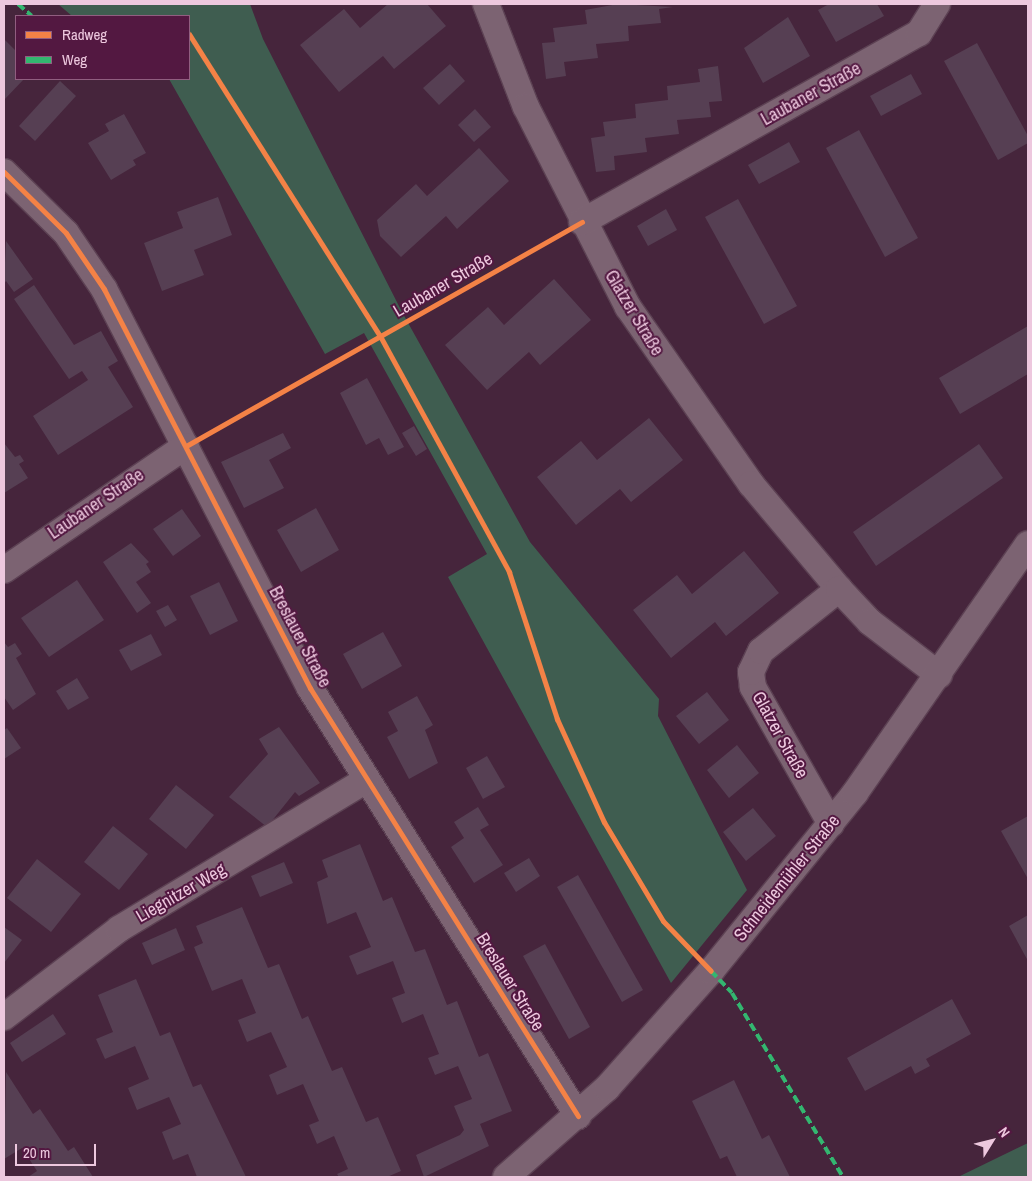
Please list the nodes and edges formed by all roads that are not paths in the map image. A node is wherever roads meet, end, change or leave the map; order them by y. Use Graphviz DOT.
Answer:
graph roads {
  1 [pos="486,4"];
  2 [pos="937,4"];
  3 [pos="4,172"];
  4 [pos="582,222"];
  5 [pos="186,446"];
  6 [pos="1028,544"];
  7 [pos="4,570"];
  8 [pos="839,589"];
  9 [pos="939,675"];
  10 [pos="366,780"];
  11 [pos="831,824"];
  12 [pos="4,1017"];
  13 [pos="578,1116"];
  14 [pos="506,1177"];
  1 -- 4 [label="street, Glatzer Straße"];
  2 -- 4 [label="street, Laubaner Straße"];
  3 -- 5 [label="street, Breslauer Straße"];
  4 -- 8 [label="street, Glatzer Straße"];
  5 -- 7 [label="street, Laubaner Straße"];
  5 -- 10 [label="street, Breslauer Straße"];
  6 -- 9 [label="street, Schneidemühler Straße"];
  8 -- 9 [label="street, Glatzer Straße"];
  8 -- 11 [label="street, Glatzer Straße"];
  9 -- 11 [label="street, Schneidemühler Straße"];
  10 -- 12 [label="street, Liegnitzer Weg"];
  10 -- 13 [label="street, Breslauer Straße"];
  11 -- 13 [label="street, Schneidemühler Straße"];
  13 -- 14 [label="street, Schneidemühler Straße"];
}
